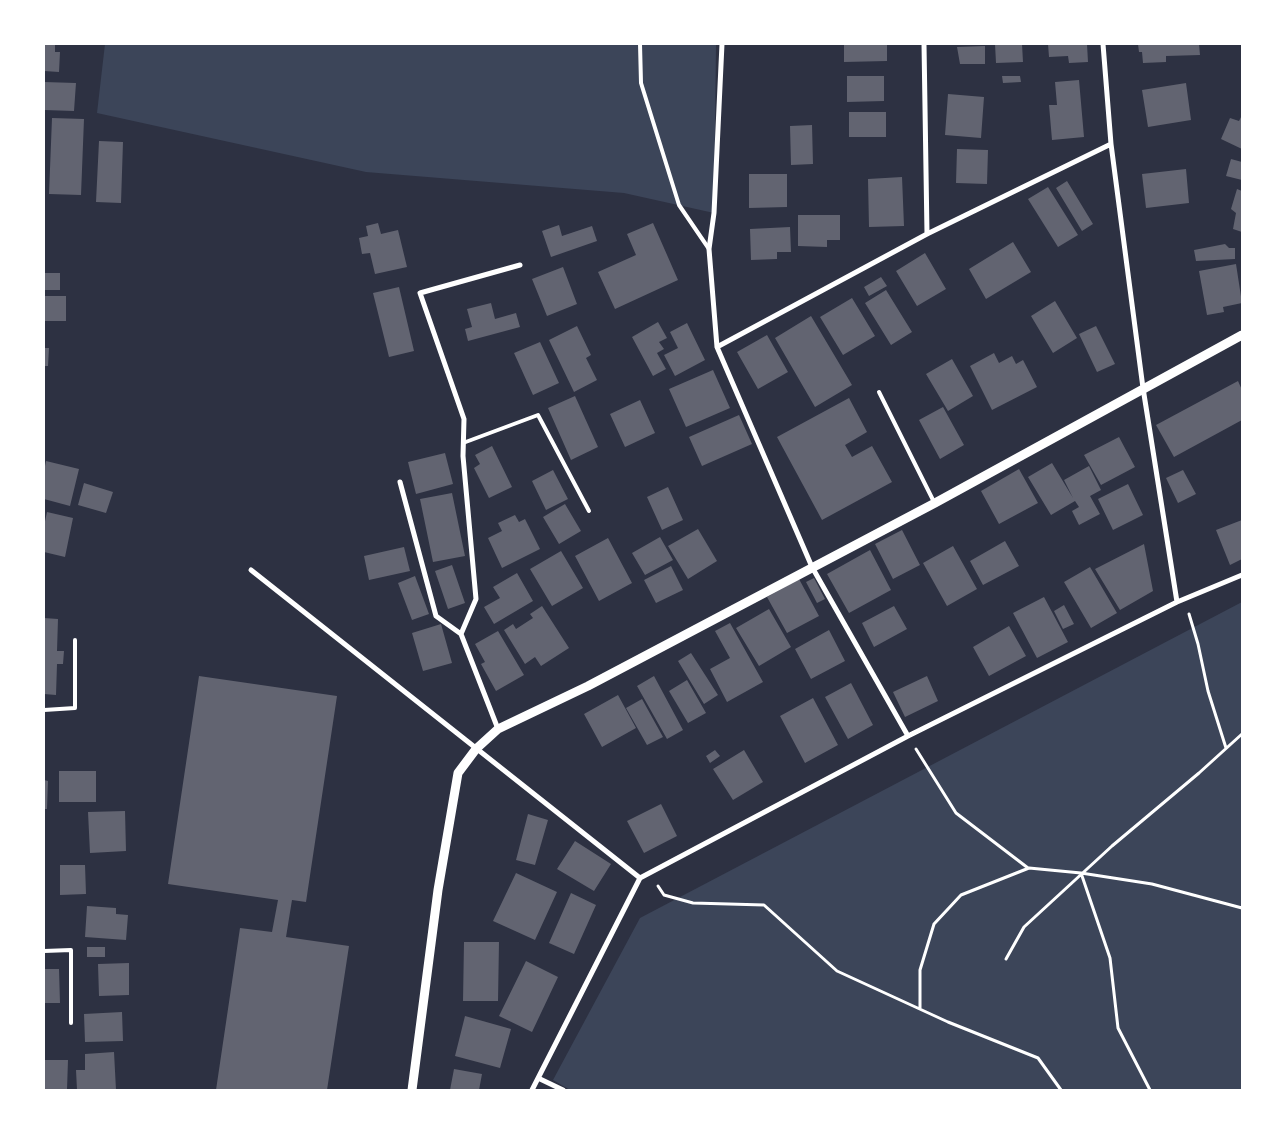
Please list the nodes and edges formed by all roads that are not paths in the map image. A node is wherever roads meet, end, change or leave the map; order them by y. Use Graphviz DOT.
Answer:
graph roads {
  1 [pos="640,44"];
  2 [pos="722,44"];
  3 [pos="924,44"];
  4 [pos="1103,44"];
  5 [pos="1111,144"];
  6 [pos="927,234"];
  7 [pos="709,249"];
  8 [pos="520,265"];
  9 [pos="1242,335"];
  10 [pos="717,347"];
  11 [pos="1143,388"];
  12 [pos="879,392"];
  13 [pos="463,443"];
  14 [pos="400,482"];
  15 [pos="935,503"];
  16 [pos="589,511"];
  17 [pos="812,567"];
  18 [pos="251,570"];
  19 [pos="1242,575"];
  20 [pos="1177,602"];
  21 [pos="461,634"];
  22 [pos="76,640"];
  23 [pos="44,710"];
  24 [pos="498,730"];
  25 [pos="908,736"];
  26 [pos="476,750"];
  27 [pos="640,878"];
  28 [pos="44,951"];
  29 [pos="71,1023"];
  30 [pos="538,1078"];
  31 [pos="412,1090"];
  32 [pos="532,1090"];
  33 [pos="563,1090"];
  1 -- 7 [label="lane"];
  2 -- 7 [label="street"];
  3 -- 6 [label="street"];
  4 -- 5 [label="street"];
  5 -- 6 [label="street"];
  5 -- 11 [label="street"];
  6 -- 10 [label="street"];
  7 -- 10 [label="street"];
  8 -- 13 [label="street"];
  9 -- 11 [label="street"];
  10 -- 17 [label="street"];
  11 -- 15 [label="street"];
  11 -- 20 [label="street"];
  12 -- 15 [label="lane"];
  13 -- 16 [label="lane"];
  13 -- 21 [label="street"];
  14 -- 21 [label="street"];
  15 -- 17 [label="street"];
  17 -- 24 [label="street"];
  17 -- 25 [label="street"];
  18 -- 26 [label="street"];
  19 -- 20 [label="street"];
  20 -- 25 [label="street"];
  21 -- 24 [label="street"];
  22 -- 23 [label="lane"];
  24 -- 26 [label="street"];
  25 -- 27 [label="street"];
  26 -- 27 [label="street"];
  26 -- 31 [label="street"];
  27 -- 30 [label="street"];
  28 -- 29 [label="lane"];
  30 -- 32 [label="street"];
  30 -- 33 [label="street"];
}
